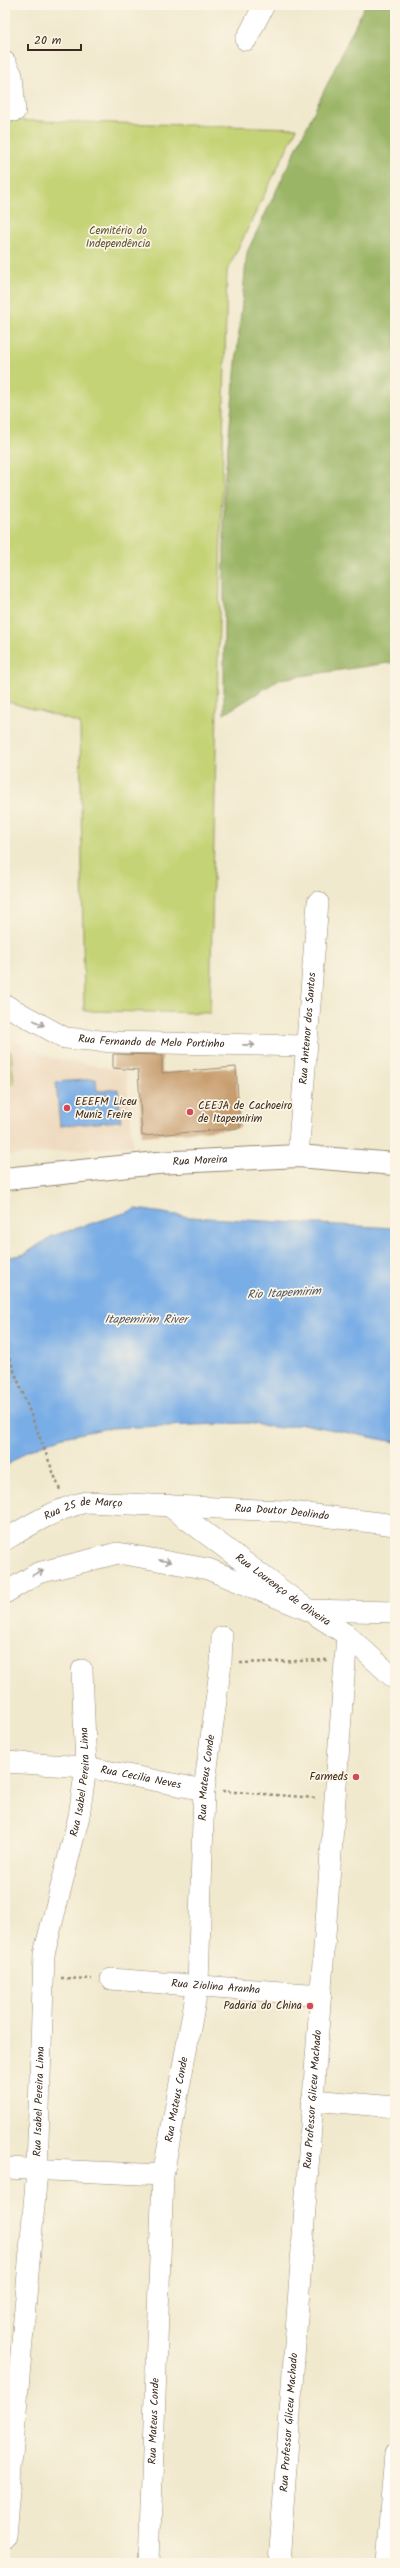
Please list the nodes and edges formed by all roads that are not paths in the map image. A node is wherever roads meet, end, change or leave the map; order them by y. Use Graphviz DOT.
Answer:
graph roads {
  1 [pos="264,5"];
  2 [pos="246,40"];
  3 [pos="5,62"];
  4 [pos="15,111"];
  5 [pos="318,902"];
  6 [pos="5,1005"];
  7 [pos="305,1046"];
  8 [pos="298,1156"];
  9 [pos="395,1164"];
  10 [pos="5,1179"];
  11 [pos="168,1505"];
  12 [pos="395,1525"];
  13 [pos="5,1540"];
  14 [pos="5,1593"];
  15 [pos="308,1610"];
  16 [pos="395,1612"];
  17 [pos="347,1635"];
  18 [pos="222,1637"];
  19 [pos="82,1670"];
  20 [pos="395,1679"];
  21 [pos="5,1762"];
  22 [pos="86,1767"];
  23 [pos="204,1790"];
  24 [pos="111,1979"];
  25 [pos="198,1986"];
  26 [pos="321,1996"];
  27 [pos="312,2100"];
  28 [pos="395,2107"];
  29 [pos="5,2168"];
  30 [pos="37,2171"];
  31 [pos="163,2175"];
  32 [pos="395,2454"];
  33 [pos="5,2536"];
  34 [pos="149,2563"];
  35 [pos="279,2563"];
  36 [pos="386,2563"];
  1 -- 2 [label="street"];
  3 -- 4 [label="street"];
  5 -- 7 [label="street, Rua Antenor dos Santos"];
  6 -- 7 [label="street, Rua Fernando de Melo Portinho, one-way"];
  7 -- 8 [label="street, Rua Antenor dos Santos"];
  8 -- 9 [label="main road, Rua Moreira"];
  8 -- 10 [label="main road, Rua Moreira"];
  11 -- 12 [label="street, Rua Doutor Deolindo"];
  11 -- 13 [label="street, Rua 25 de Março"];
  11 -- 15 [label="street, Rua Lourenço de Oliveira"];
  14 -- 15 [label="street, one-way"];
  15 -- 16 [label="street"];
  15 -- 17 [label="street, Rua Lourenço de Oliveira"];
  17 -- 20 [label="street, Rua Lourenço de Oliveira"];
  17 -- 26 [label="street, Rua Professor Gliceu Machado"];
  18 -- 23 [label="street, Rua Mateus Conde"];
  19 -- 22 [label="street, Rua Isabel Pereira Lima"];
  21 -- 22 [label="street, Rua Cecilia Neves"];
  22 -- 23 [label="street, Rua Cecilia Neves"];
  22 -- 30 [label="street, Rua Isabel Pereira Lima"];
  23 -- 25 [label="street, Rua Mateus Conde"];
  24 -- 25 [label="street, Rua Ziolina Aranha"];
  25 -- 26 [label="street, Rua Ziolina Aranha"];
  25 -- 31 [label="street, Rua Mateus Conde"];
  26 -- 27 [label="street, Rua Professor Gliceu Machado"];
  27 -- 28 [label="street"];
  27 -- 35 [label="street, Rua Professor Gliceu Machado"];
  29 -- 30 [label="street"];
  30 -- 31 [label="street"];
  30 -- 33 [label="street, Rua Isabel Pereira Lima"];
  31 -- 34 [label="street, Rua Mateus Conde"];
  32 -- 36 [label="street"];
}
